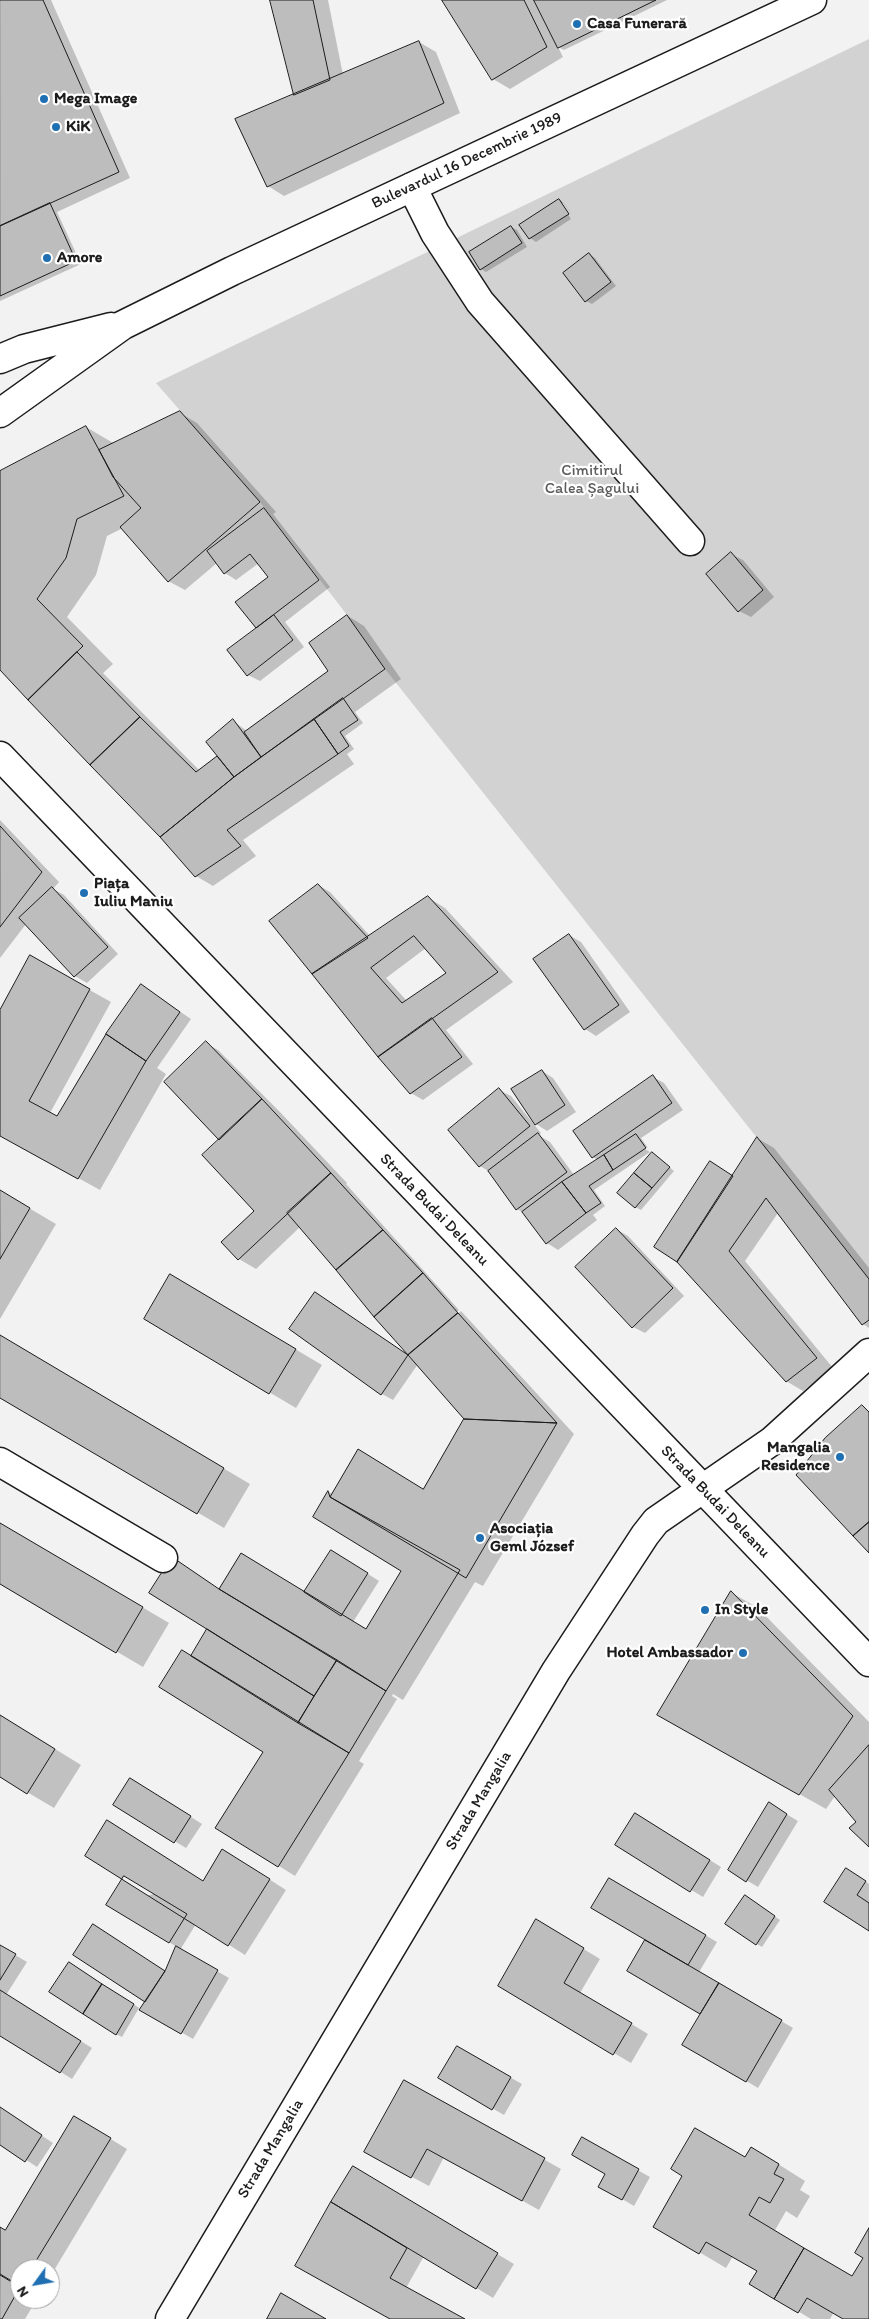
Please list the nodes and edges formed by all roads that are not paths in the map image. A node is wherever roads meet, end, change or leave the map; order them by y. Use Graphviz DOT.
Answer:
graph roads {
  1 [pos="812,0"];
  2 [pos="412,187"];
  3 [pos="123,325"];
  4 [pos="0,359"];
  5 [pos="0,412"];
  6 [pos="690,541"];
  7 [pos="0,756"];
  8 [pos="869,1353"];
  9 [pos="0,1462"];
  10 [pos="702,1488"];
  11 [pos="163,1558"];
  12 [pos="869,1662"];
  13 [pos="170,2319"];
  1 -- 2 [label="main road, Bulevardul 16 Decembrie 1989"];
  2 -- 3 [label="main road, Bulevardul 16 Decembrie 1989"];
  2 -- 6 [label="main road"];
  3 -- 4 [label="main road, Bulevardul 16 Decembrie 1989"];
  3 -- 5 [label="main road, Bulevardul 16 Decembrie 1989"];
  7 -- 10 [label="main road, Strada Budai Deleanu"];
  8 -- 10 [label="main road, Strada Mangalia"];
  9 -- 11 [label="main road"];
  10 -- 12 [label="main road, Strada Budai Deleanu"];
  10 -- 13 [label="main road, Strada Mangalia"];
}
